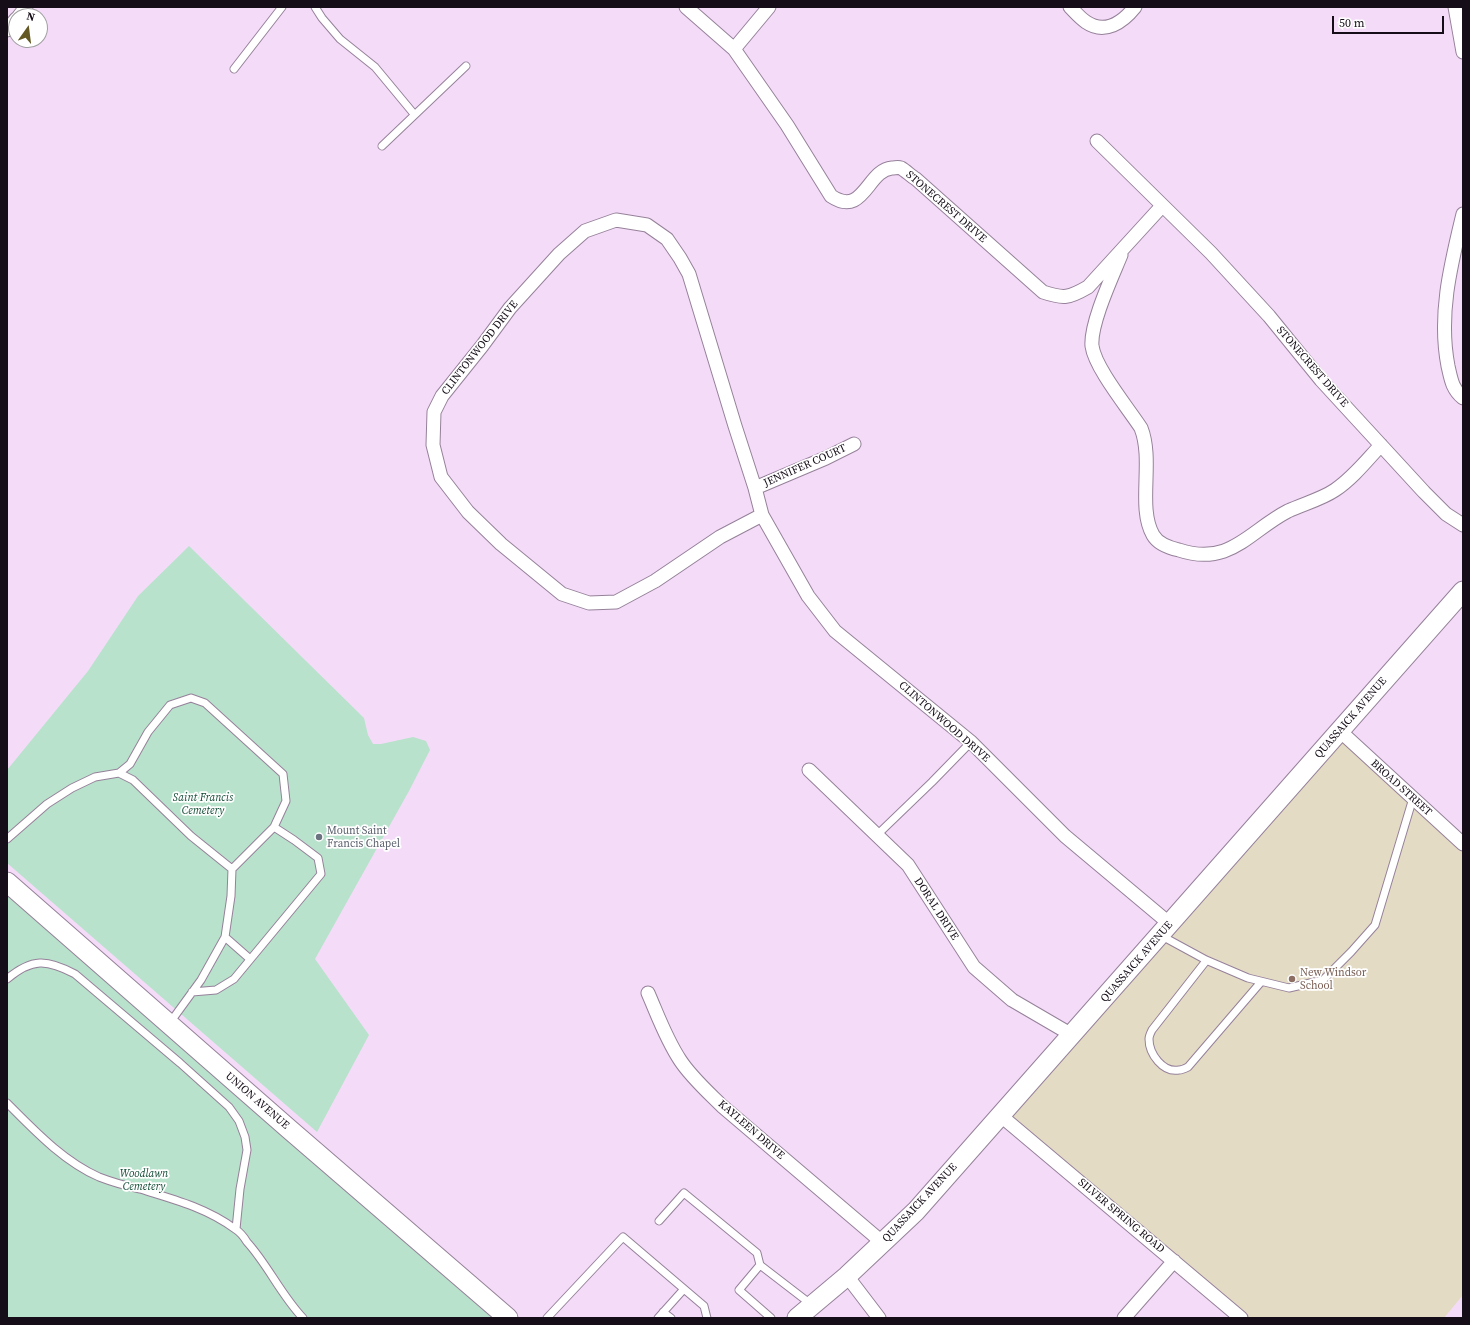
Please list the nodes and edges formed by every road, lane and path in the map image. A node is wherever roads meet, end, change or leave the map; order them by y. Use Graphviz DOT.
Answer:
graph roads {
  1 [pos="282,7"];
  2 [pos="315,7"];
  3 [pos="686,7"];
  4 [pos="769,7"];
  5 [pos="1070,7"];
  6 [pos="1135,7"];
  7 [pos="1455,7"];
  8 [pos="734,49"];
  9 [pos="1463,52"];
  10 [pos="466,66"];
  11 [pos="234,69"];
  12 [pos="414,114"];
  13 [pos="1097,141"];
  14 [pos="382,146"];
  15 [pos="1162,206"];
  16 [pos="1463,214"];
  17 [pos="1123,250"];
  18 [pos="1463,398"];
  19 [pos="854,444"];
  20 [pos="1381,445"];
  21 [pos="755,488"];
  22 [pos="762,515"];
  23 [pos="1463,525"];
  24 [pos="1463,591"];
  25 [pos="1340,731"];
  26 [pos="971,742"];
  27 [pos="809,770"];
  28 [pos="119,773"];
  29 [pos="1413,798"];
  30 [pos="274,827"];
  31 [pos="877,835"];
  32 [pos="7,839"];
  33 [pos="1463,844"];
  34 [pos="232,869"];
  35 [pos="7,882"];
  36 [pos="1165,930"];
  37 [pos="225,937"];
  38 [pos="250,959"];
  39 [pos="1206,960"];
  40 [pos="7,979"];
  41 [pos="1261,982"];
  42 [pos="192,992"];
  43 [pos="648,993"];
  44 [pos="169,1024"];
  45 [pos="1072,1035"];
  46 [pos="7,1103"];
  47 [pos="1000,1115"];
  48 [pos="660,1221"];
  49 [pos="236,1229"];
  50 [pos="883,1243"];
  51 [pos="1174,1261"];
  52 [pos="760,1265"];
  53 [pos="847,1276"];
  54 [pos="684,1289"];
  55 [pos="812,1305"];
  56 [pos="663,1312"];
  57 [pos="552,1316"];
  58 [pos="303,1318"];
  59 [pos="508,1318"];
  60 [pos="658,1318"];
  61 [pos="671,1318"];
  62 [pos="707,1318"];
  63 [pos="771,1318"];
  64 [pos="797,1318"];
  65 [pos="879,1318"];
  66 [pos="1124,1318"];
  67 [pos="1241,1318"];
  1 -- 11 [label="lane"];
  2 -- 12 [label="lane"];
  3 -- 8 [label="street, STONECREST DRIVE"];
  4 -- 8 [label="street"];
  5 -- 6 [label="street"];
  7 -- 9 [label="street"];
  8 -- 17 [label="street, STONECREST DRIVE"];
  10 -- 12 [label="lane"];
  12 -- 14 [label="lane"];
  13 -- 15 [label="street, STONECREST DRIVE"];
  15 -- 17 [label="street, STONECREST DRIVE"];
  15 -- 20 [label="street, STONECREST DRIVE"];
  16 -- 18 [label="street"];
  17 -- 20 [label="street"];
  19 -- 21 [label="street, JENNIFER COURT"];
  20 -- 23 [label="street, STONECREST DRIVE"];
  21 -- 22 [label="street, CLINTONWOOD DRIVE"];
  21 -- 22 [label="street, CLINTONWOOD DRIVE"];
  22 -- 26 [label="street, CLINTONWOOD DRIVE"];
  24 -- 25 [label="main road, QUASSAICK AVENUE"];
  25 -- 29 [label="street, BROAD STREET"];
  25 -- 36 [label="main road, QUASSAICK AVENUE"];
  26 -- 31 [label="lane"];
  26 -- 36 [label="street, CLINTONWOOD DRIVE"];
  27 -- 31 [label="street, DORAL DRIVE"];
  28 -- 30 [label="lane"];
  28 -- 32 [label="lane"];
  28 -- 34 [label="lane"];
  29 -- 33 [label="street, BROAD STREET"];
  29 -- 41 [label="lane"];
  30 -- 34 [label="lane"];
  30 -- 38 [label="lane"];
  31 -- 45 [label="street, DORAL DRIVE"];
  34 -- 37 [label="lane"];
  35 -- 44 [label="main road, UNION AVENUE"];
  36 -- 39 [label="lane"];
  36 -- 45 [label="main road, QUASSAICK AVENUE"];
  37 -- 38 [label="lane"];
  37 -- 42 [label="lane"];
  38 -- 42 [label="lane"];
  39 -- 41 [label="lane"];
  39 -- 41 [label="lane"];
  40 -- 49 [label="lane"];
  42 -- 44 [label="lane"];
  43 -- 50 [label="street, KAYLEEN DRIVE"];
  44 -- 59 [label="main road, UNION AVENUE"];
  45 -- 47 [label="main road, QUASSAICK AVENUE"];
  46 -- 49 [label="lane"];
  47 -- 50 [label="main road, QUASSAICK AVENUE"];
  47 -- 51 [label="street, SILVER SPRING ROAD"];
  48 -- 52 [label="lane"];
  49 -- 58 [label="lane"];
  50 -- 53 [label="main road, QUASSAICK AVENUE"];
  51 -- 66 [label="street"];
  51 -- 67 [label="street, SILVER SPRING ROAD"];
  52 -- 55 [label="lane"];
  52 -- 63 [label="lane"];
  53 -- 55 [label="main road, QUASSAICK AVENUE"];
  53 -- 65 [label="street"];
  54 -- 56 [label="lane"];
  54 -- 57 [label="lane"];
  54 -- 62 [label="lane"];
  55 -- 64 [label="main road, QUASSAICK AVENUE"];
  56 -- 60 [label="lane"];
  56 -- 61 [label="lane"];
}
